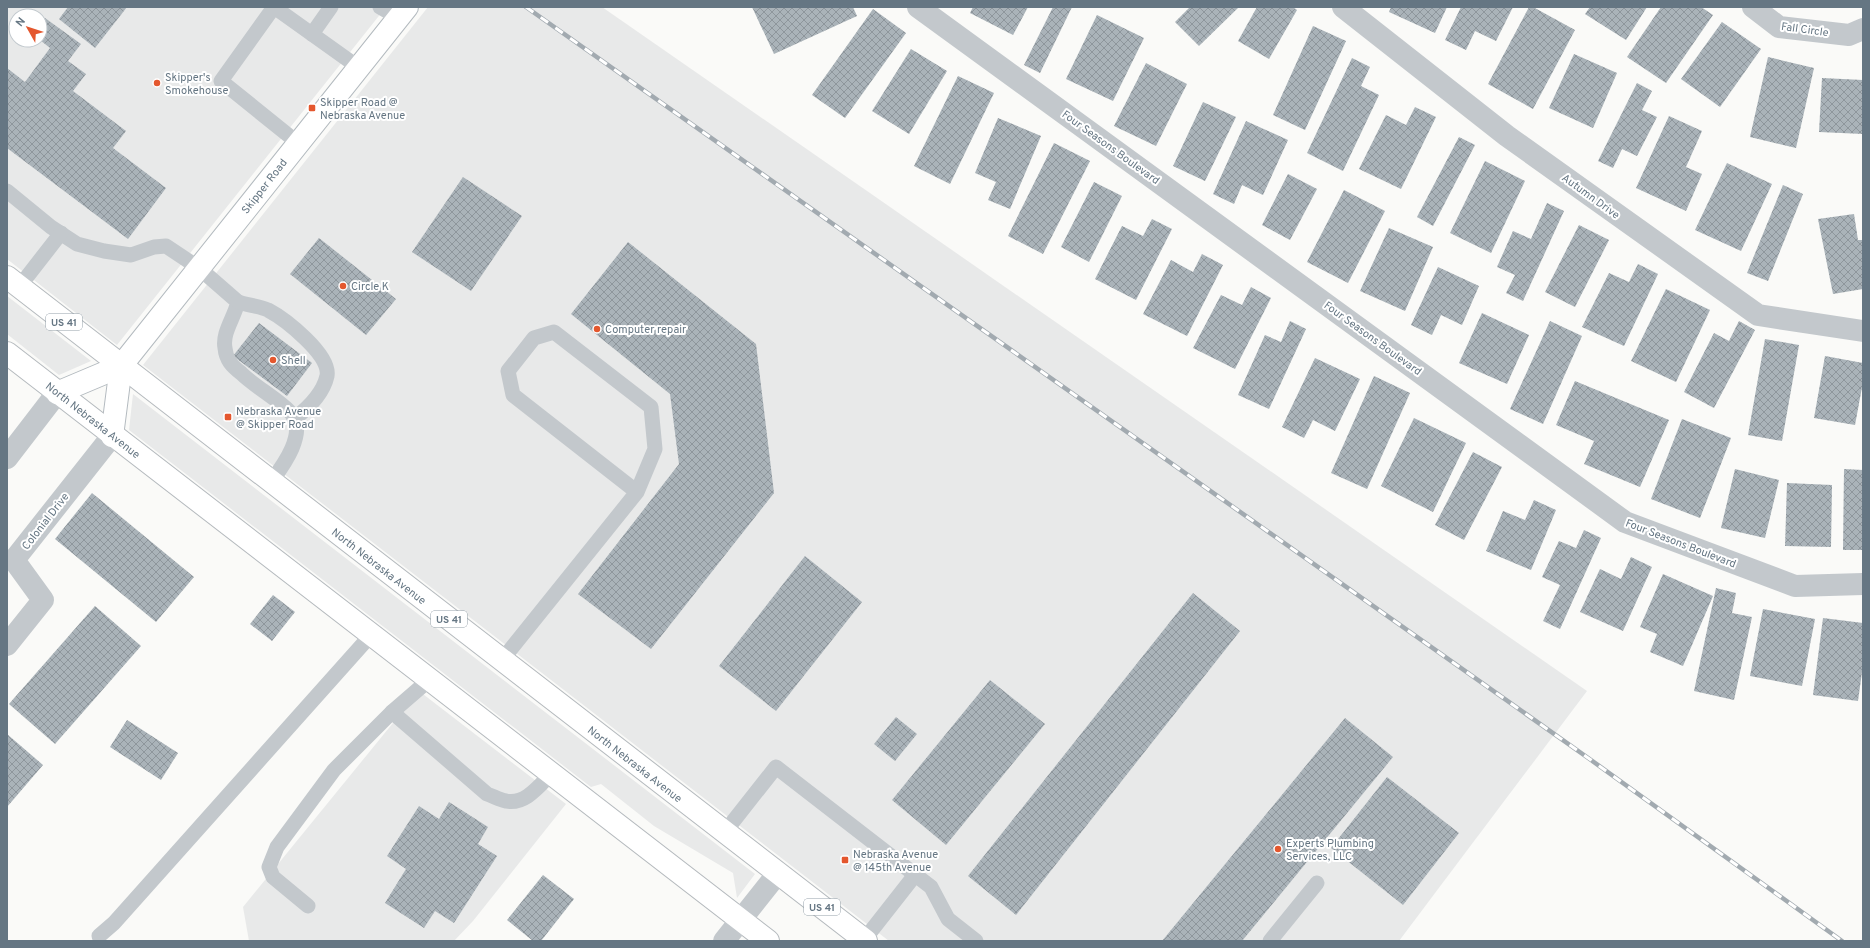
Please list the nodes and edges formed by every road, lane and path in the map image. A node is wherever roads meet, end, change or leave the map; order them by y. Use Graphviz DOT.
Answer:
graph roads {
  1 [pos="274,7"];
  2 [pos="331,7"];
  3 [pos="918,7"];
  4 [pos="1344,7"];
  5 [pos="1753,7"];
  6 [pos="395,10"];
  7 [pos="1863,30"];
  8 [pos="312,34"];
  9 [pos="358,67"];
  10 [pos="298,143"];
  11 [pos="7,191"];
  12 [pos="61,233"];
  13 [pos="199,268"];
  14 [pos="13,282"];
  15 [pos="238,302"];
  16 [pos="1863,331"];
  17 [pos="7,353"];
  18 [pos="121,366"];
  19 [pos="57,392"];
  20 [pos="294,419"];
  21 [pos="112,436"];
  22 [pos="7,458"];
  23 [pos="271,482"];
  24 [pos="636,492"];
  25 [pos="1863,584"];
  26 [pos="371,635"];
  27 [pos="7,644"];
  28 [pos="502,660"];
  29 [pos="429,680"];
  30 [pos="392,712"];
  31 [pos="551,774"];
  32 [pos="724,833"];
  33 [pos="778,873"];
  34 [pos="915,875"];
  35 [pos="1317,883"];
  36 [pos="308,906"];
  37 [pos="741,920"];
  38 [pos="100,936"];
  39 [pos="865,940"];
  40 [pos="724,941"];
  41 [pos="768,941"];
  42 [pos="976,941"];
  43 [pos="1270,941"];
  1 -- 8 [label="lane"];
  1 -- 10 [label="lane"];
  2 -- 8 [label="lane"];
  3 -- 25 [label="street, Four Seasons Boulevard"];
  4 -- 16 [label="street, Autumn Drive"];
  5 -- 7 [label="street, Fall Circle"];
  6 -- 9 [label="main road, Skipper Road"];
  8 -- 9 [label="lane"];
  9 -- 10 [label="main road, Skipper Road"];
  10 -- 13 [label="main road, Skipper Road"];
  11 -- 12 [label="lane"];
  12 -- 13 [label="lane"];
  12 -- 14 [label="lane"];
  13 -- 15 [label="lane"];
  13 -- 18 [label="main road, Skipper Road"];
  14 -- 18 [label="main road, North Nebraska Avenue / US 41"];
  15 -- 20 [label="lane"];
  15 -- 20 [label="lane"];
  17 -- 19 [label="main road, North Nebraska Avenue"];
  18 -- 19 [label="main road, Skipper Road"];
  18 -- 21 [label="main road"];
  18 -- 23 [label="main road, North Nebraska Avenue / US 41"];
  19 -- 21 [label="main road, North Nebraska Avenue"];
  19 -- 22 [label="street"];
  20 -- 23 [label="lane"];
  21 -- 26 [label="main road, North Nebraska Avenue"];
  21 -- 27 [label="street, Colonial Drive"];
  23 -- 28 [label="main road, North Nebraska Avenue / US 41"];
  24 -- 24 [label="lane"];
  24 -- 28 [label="lane"];
  26 -- 29 [label="main road, North Nebraska Avenue"];
  26 -- 38 [label="lane"];
  28 -- 32 [label="main road, North Nebraska Avenue / US 41"];
  29 -- 30 [label="lane"];
  29 -- 31 [label="main road, North Nebraska Avenue"];
  30 -- 31 [label="lane"];
  30 -- 36 [label="lane"];
  31 -- 37 [label="main road, North Nebraska Avenue"];
  32 -- 33 [label="main road, North Nebraska Avenue / US 41"];
  32 -- 34 [label="lane"];
  33 -- 37 [label="street"];
  33 -- 39 [label="main road, North Nebraska Avenue / US 41"];
  34 -- 39 [label="lane"];
  34 -- 42 [label="lane"];
  35 -- 43 [label="lane"];
  37 -- 40 [label="street"];
  37 -- 41 [label="main road, North Nebraska Avenue"];
}
